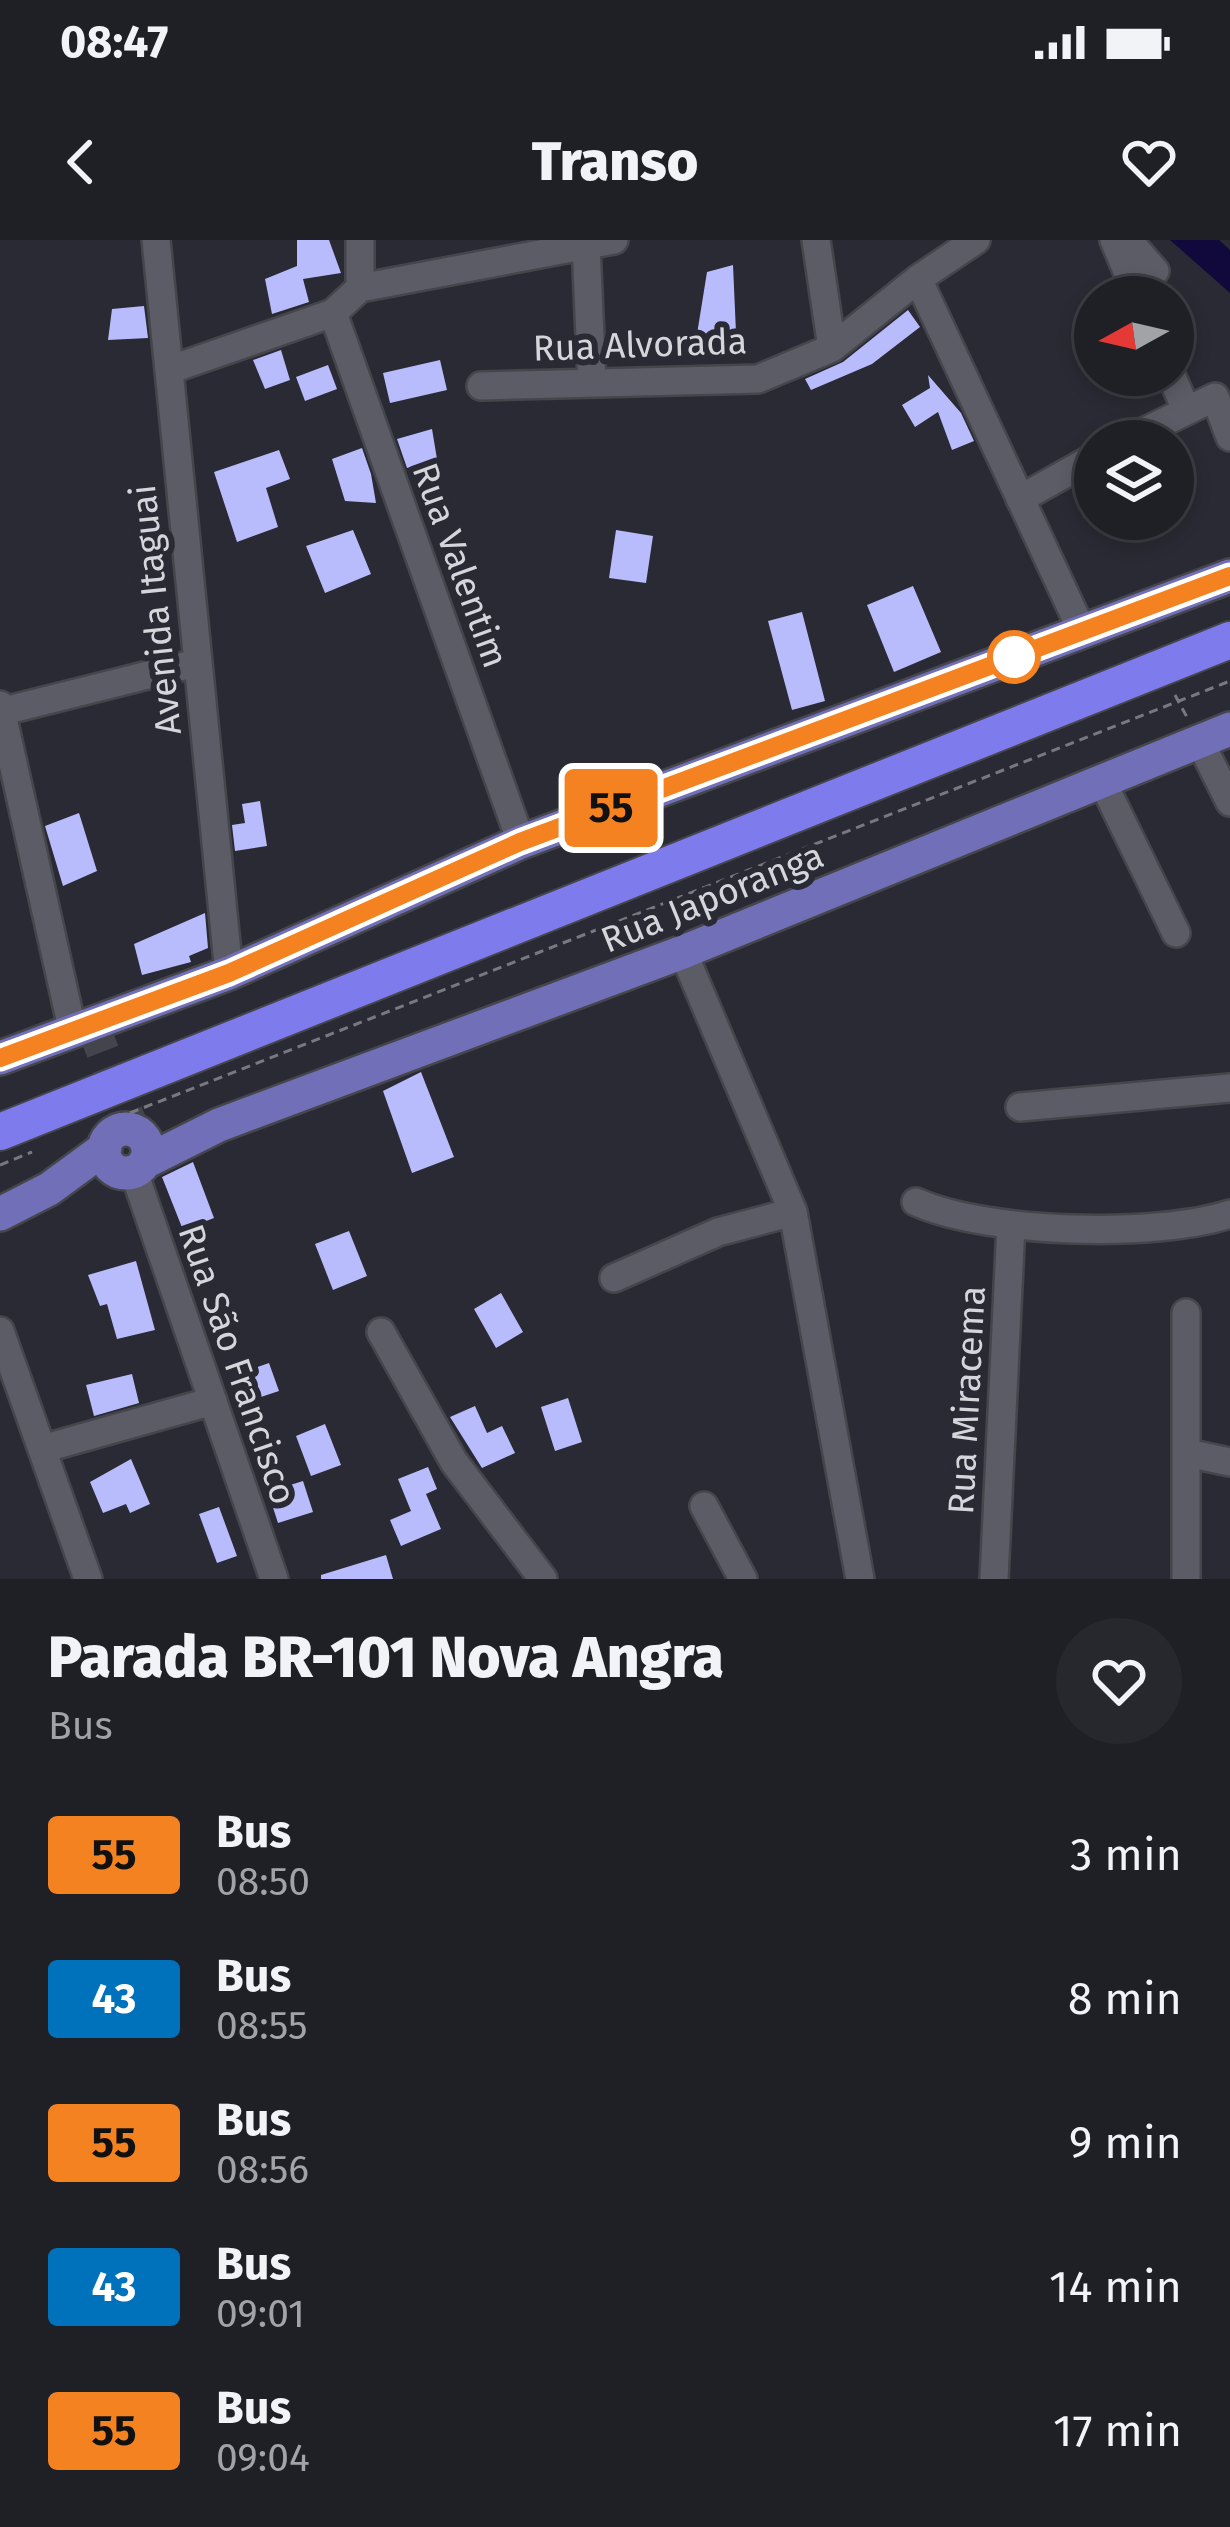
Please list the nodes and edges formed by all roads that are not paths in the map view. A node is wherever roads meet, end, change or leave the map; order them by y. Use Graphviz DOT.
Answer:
graph roads {
  1 [pos="156,240"];
  2 [pos="360,240"];
  3 [pos="614,240"];
  4 [pos="816,240"];
  5 [pos="1114,240"];
  6 [pos="1128,240"];
  7 [pos="969,242"];
  8 [pos="586,245"];
  9 [pos="1155,271"];
  10 [pos="1129,276"];
  11 [pos="918,278"];
  12 [pos="361,288"];
  13 [pos="333,313"];
  14 [pos="832,348"];
  15 [pos="169,370"];
  16 [pos="592,383"];
  17 [pos="482,386"];
  18 [pos="1180,396"];
  19 [pos="1185,407"];
  20 [pos="1162,420"];
  21 [pos="1230,437"];
  22 [pos="1074,470"];
  23 [pos="1021,499"];
  24 [pos="1230,576"];
  25 [pos="1082,631"];
  26 [pos="1230,640"];
  27 [pos="196,663"];
  28 [pos="1,710"];
  29 [pos="1215,735"];
  30 [pos="1102,781"];
  31 [pos="1230,802"];
  32 [pos="520,842"];
  33 [pos="1176,933"];
  34 [pos="683,952"];
  35 [pos="229,973"];
  36 [pos="72,1028"];
  37 [pos="0,1058"];
  38 [pos="1230,1088"];
  39 [pos="1020,1107"];
  40 [pos="0,1132"];
  41 [pos="129,1151"];
  42 [pos="916,1202"];
  43 [pos="793,1212"];
  44 [pos="0,1214"];
  45 [pos="1230,1214"];
  46 [pos="1011,1225"];
  47 [pos="614,1278"];
  48 [pos="1186,1313"];
  49 [pos="0,1331"];
  50 [pos="381,1332"];
  51 [pos="213,1401"];
  52 [pos="42,1449"];
  53 [pos="1187,1453"];
  54 [pos="1230,1462"];
  55 [pos="704,1506"];
  56 [pos="78,1572"];
  57 [pos="537,1577"];
  58 [pos="274,1579"];
  59 [pos="743,1579"];
  60 [pos="860,1579"];
  61 [pos="994,1579"];
  62 [pos="1186,1579"];
  1 -- 15 [label="street, Avenida Itaguai"];
  2 -- 12 [label="street"];
  3 -- 8 [label="street"];
  4 -- 14 [label="street"];
  5 -- 10 [label="street"];
  6 -- 9 [label="street"];
  7 -- 11 [label="street, Rua Alvorada"];
  8 -- 12 [label="street"];
  8 -- 16 [label="street"];
  11 -- 14 [label="street, Rua Alvorada"];
  11 -- 23 [label="street"];
  12 -- 13 [label="street"];
  13 -- 15 [label="street"];
  13 -- 32 [label="street, Rua Valentim"];
  14 -- 16 [label="street, Rua Alvorada"];
  15 -- 27 [label="street, Avenida Itaguai"];
  16 -- 17 [label="street, Rua Alvorada"];
  18 -- 19 [label="street"];
  19 -- 20 [label="street"];
  19 -- 21 [label="street"];
  22 -- 23 [label="street"];
  23 -- 25 [label="street"];
  24 -- 25 [label="main road"];
  25 -- 32 [label="main road"];
  26 -- 40 [label="highway"];
  27 -- 28 [label="street"];
  27 -- 35 [label="street, Avenida Itaguai"];
  28 -- 36 [label="street"];
  29 -- 30 [label="main road, Rua Japoranga"];
  29 -- 31 [label="street"];
  30 -- 33 [label="street"];
  30 -- 34 [label="main road, Rua Japoranga"];
  32 -- 35 [label="main road"];
  34 -- 41 [label="main road, Rua Japoranga"];
  34 -- 43 [label="street"];
  35 -- 36 [label="main road"];
  36 -- 37 [label="main road"];
  38 -- 39 [label="street"];
  41 -- 44 [label="main road, Rua Japoranga"];
  41 -- 51 [label="street, Rua São Francisco"];
  42 -- 46 [label="street"];
  43 -- 47 [label="street"];
  43 -- 60 [label="street"];
  45 -- 46 [label="street"];
  46 -- 61 [label="street, Rua Miracema"];
  48 -- 53 [label="street"];
  49 -- 52 [label="street"];
  50 -- 57 [label="street"];
  51 -- 52 [label="street"];
  51 -- 58 [label="street, Rua São Francisco"];
  52 -- 56 [label="street"];
  53 -- 54 [label="street"];
  53 -- 62 [label="street"];
  55 -- 59 [label="street"];
}
